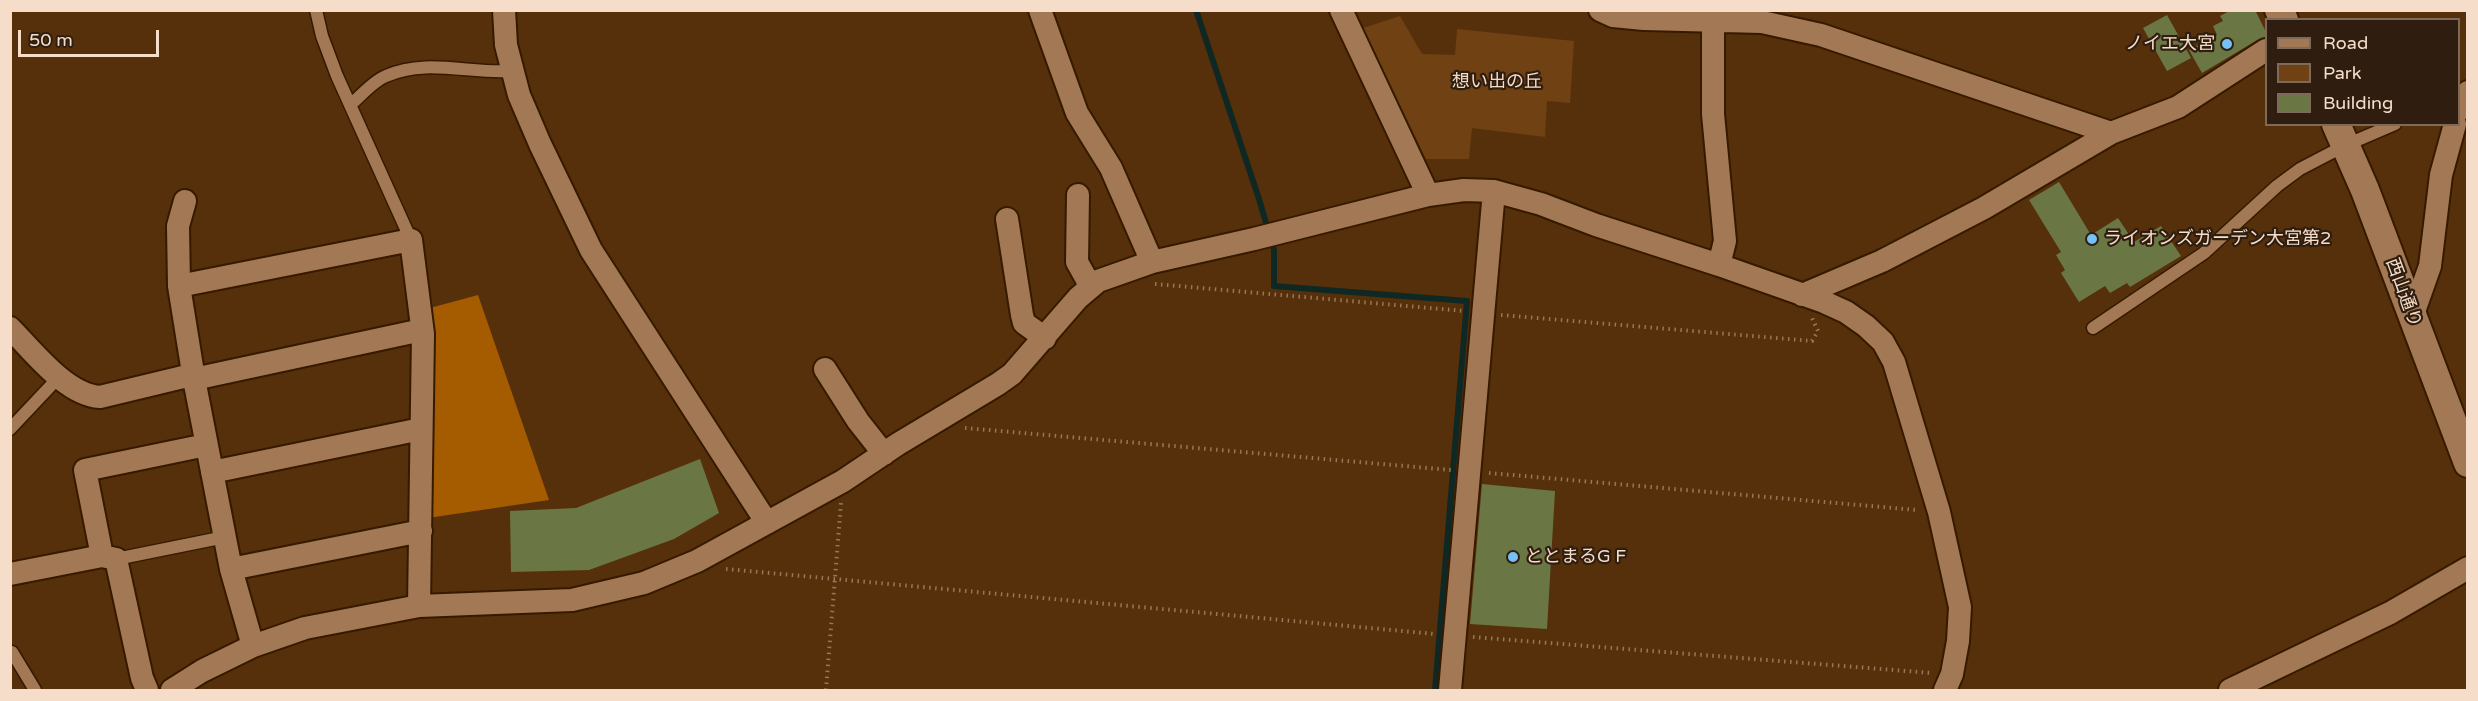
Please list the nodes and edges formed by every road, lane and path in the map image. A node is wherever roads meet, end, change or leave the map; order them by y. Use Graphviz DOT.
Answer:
graph roads {
  1 [pos="316,10"];
  2 [pos="504,10"];
  3 [pos="1040,10"];
  4 [pos="1341,10"];
  5 [pos="1600,10"];
  6 [pos="1713,22"];
  7 [pos="2265,51"];
  8 [pos="511,71"];
  9 [pos="350,105"];
  10 [pos="2385,126"];
  11 [pos="2455,126"];
  12 [pos="2111,133"];
  13 [pos="2341,135"];
  14 [pos="1494,191"];
  15 [pos="1078,195"];
  16 [pos="1428,195"];
  17 [pos="185,201"];
  18 [pos="1007,219"];
  19 [pos="411,240"];
  20 [pos="1152,262"];
  21 [pos="1719,265"];
  22 [pos="179,286"];
  23 [pos="1091,287"];
  24 [pos="1802,295"];
  25 [pos="2412,317"];
  26 [pos="2094,328"];
  27 [pos="422,330"];
  28 [pos="11,331"];
  29 [pos="1045,338"];
  30 [pos="825,369"];
  31 [pos="59,377"];
  32 [pos="194,379"];
  33 [pos="964,428"];
  34 [pos="10,429"];
  35 [pos="421,429"];
  36 [pos="206,445"];
  37 [pos="884,454"];
  38 [pos="2468,464"];
  39 [pos="212,472"];
  40 [pos="1469,472"];
  41 [pos="843,482"];
  42 [pos="1939,512"];
  43 [pos="767,523"];
  44 [pos="421,531"];
  45 [pos="225,537"];
  46 [pos="109,557"];
  47 [pos="697,561"];
  48 [pos="2468,568"];
  49 [pos="231,569"];
  50 [pos="10,574"];
  51 [pos="834,580"];
  52 [pos="419,606"];
  53 [pos="1455,635"];
  54 [pos="253,646"];
  55 [pos="12,652"];
  56 [pos="1948,682"];
  57 [pos="35,690"];
  58 [pos="147,690"];
  59 [pos="172,690"];
  60 [pos="826,690"];
  61 [pos="1450,690"];
  62 [pos="2230,690"];
  1 -- 9 [label="lane"];
  2 -- 8 [label="street"];
  3 -- 20 [label="street"];
  4 -- 16 [label="street"];
  5 -- 6 [label="street"];
  6 -- 12 [label="street"];
  6 -- 21 [label="street"];
  7 -- 12 [label="street"];
  8 -- 9 [label="lane"];
  8 -- 43 [label="street"];
  9 -- 19 [label="lane"];
  10 -- 13 [label="lane"];
  11 -- 25 [label="street"];
  12 -- 24 [label="street"];
  13 -- 25 [label="street, 西山通り"];
  13 -- 26 [label="lane"];
  14 -- 16 [label="street"];
  14 -- 21 [label="street"];
  14 -- 40 [label="street"];
  15 -- 23 [label="street"];
  16 -- 20 [label="street"];
  17 -- 22 [label="street"];
  18 -- 29 [label="street"];
  19 -- 22 [label="street"];
  19 -- 27 [label="street"];
  20 -- 23 [label="street"];
  21 -- 24 [label="street"];
  22 -- 32 [label="street"];
  23 -- 29 [label="street"];
  24 -- 42 [label="street"];
  25 -- 38 [label="street, 西山通り"];
  27 -- 32 [label="street"];
  27 -- 35 [label="street"];
  28 -- 31 [label="street"];
  29 -- 37 [label="street"];
  30 -- 37 [label="street"];
  31 -- 32 [label="street"];
  31 -- 34 [label="lane"];
  32 -- 36 [label="street"];
  33 -- 40 [label="path"];
  35 -- 39 [label="street"];
  35 -- 44 [label="street"];
  36 -- 39 [label="street"];
  36 -- 46 [label="street"];
  37 -- 41 [label="street"];
  39 -- 45 [label="street"];
  40 -- 42 [label="path"];
  40 -- 53 [label="street"];
  41 -- 43 [label="street"];
  41 -- 51 [label="path"];
  42 -- 56 [label="street"];
  43 -- 47 [label="street"];
  44 -- 49 [label="street"];
  44 -- 52 [label="street"];
  45 -- 46 [label="lane"];
  45 -- 49 [label="street"];
  46 -- 50 [label="street"];
  46 -- 58 [label="street"];
  47 -- 51 [label="path"];
  47 -- 52 [label="street"];
  48 -- 62 [label="street"];
  49 -- 54 [label="street"];
  51 -- 53 [label="path"];
  51 -- 60 [label="path"];
  52 -- 54 [label="street"];
  53 -- 56 [label="path"];
  53 -- 61 [label="street"];
  54 -- 59 [label="street"];
  55 -- 57 [label="lane"];
}
